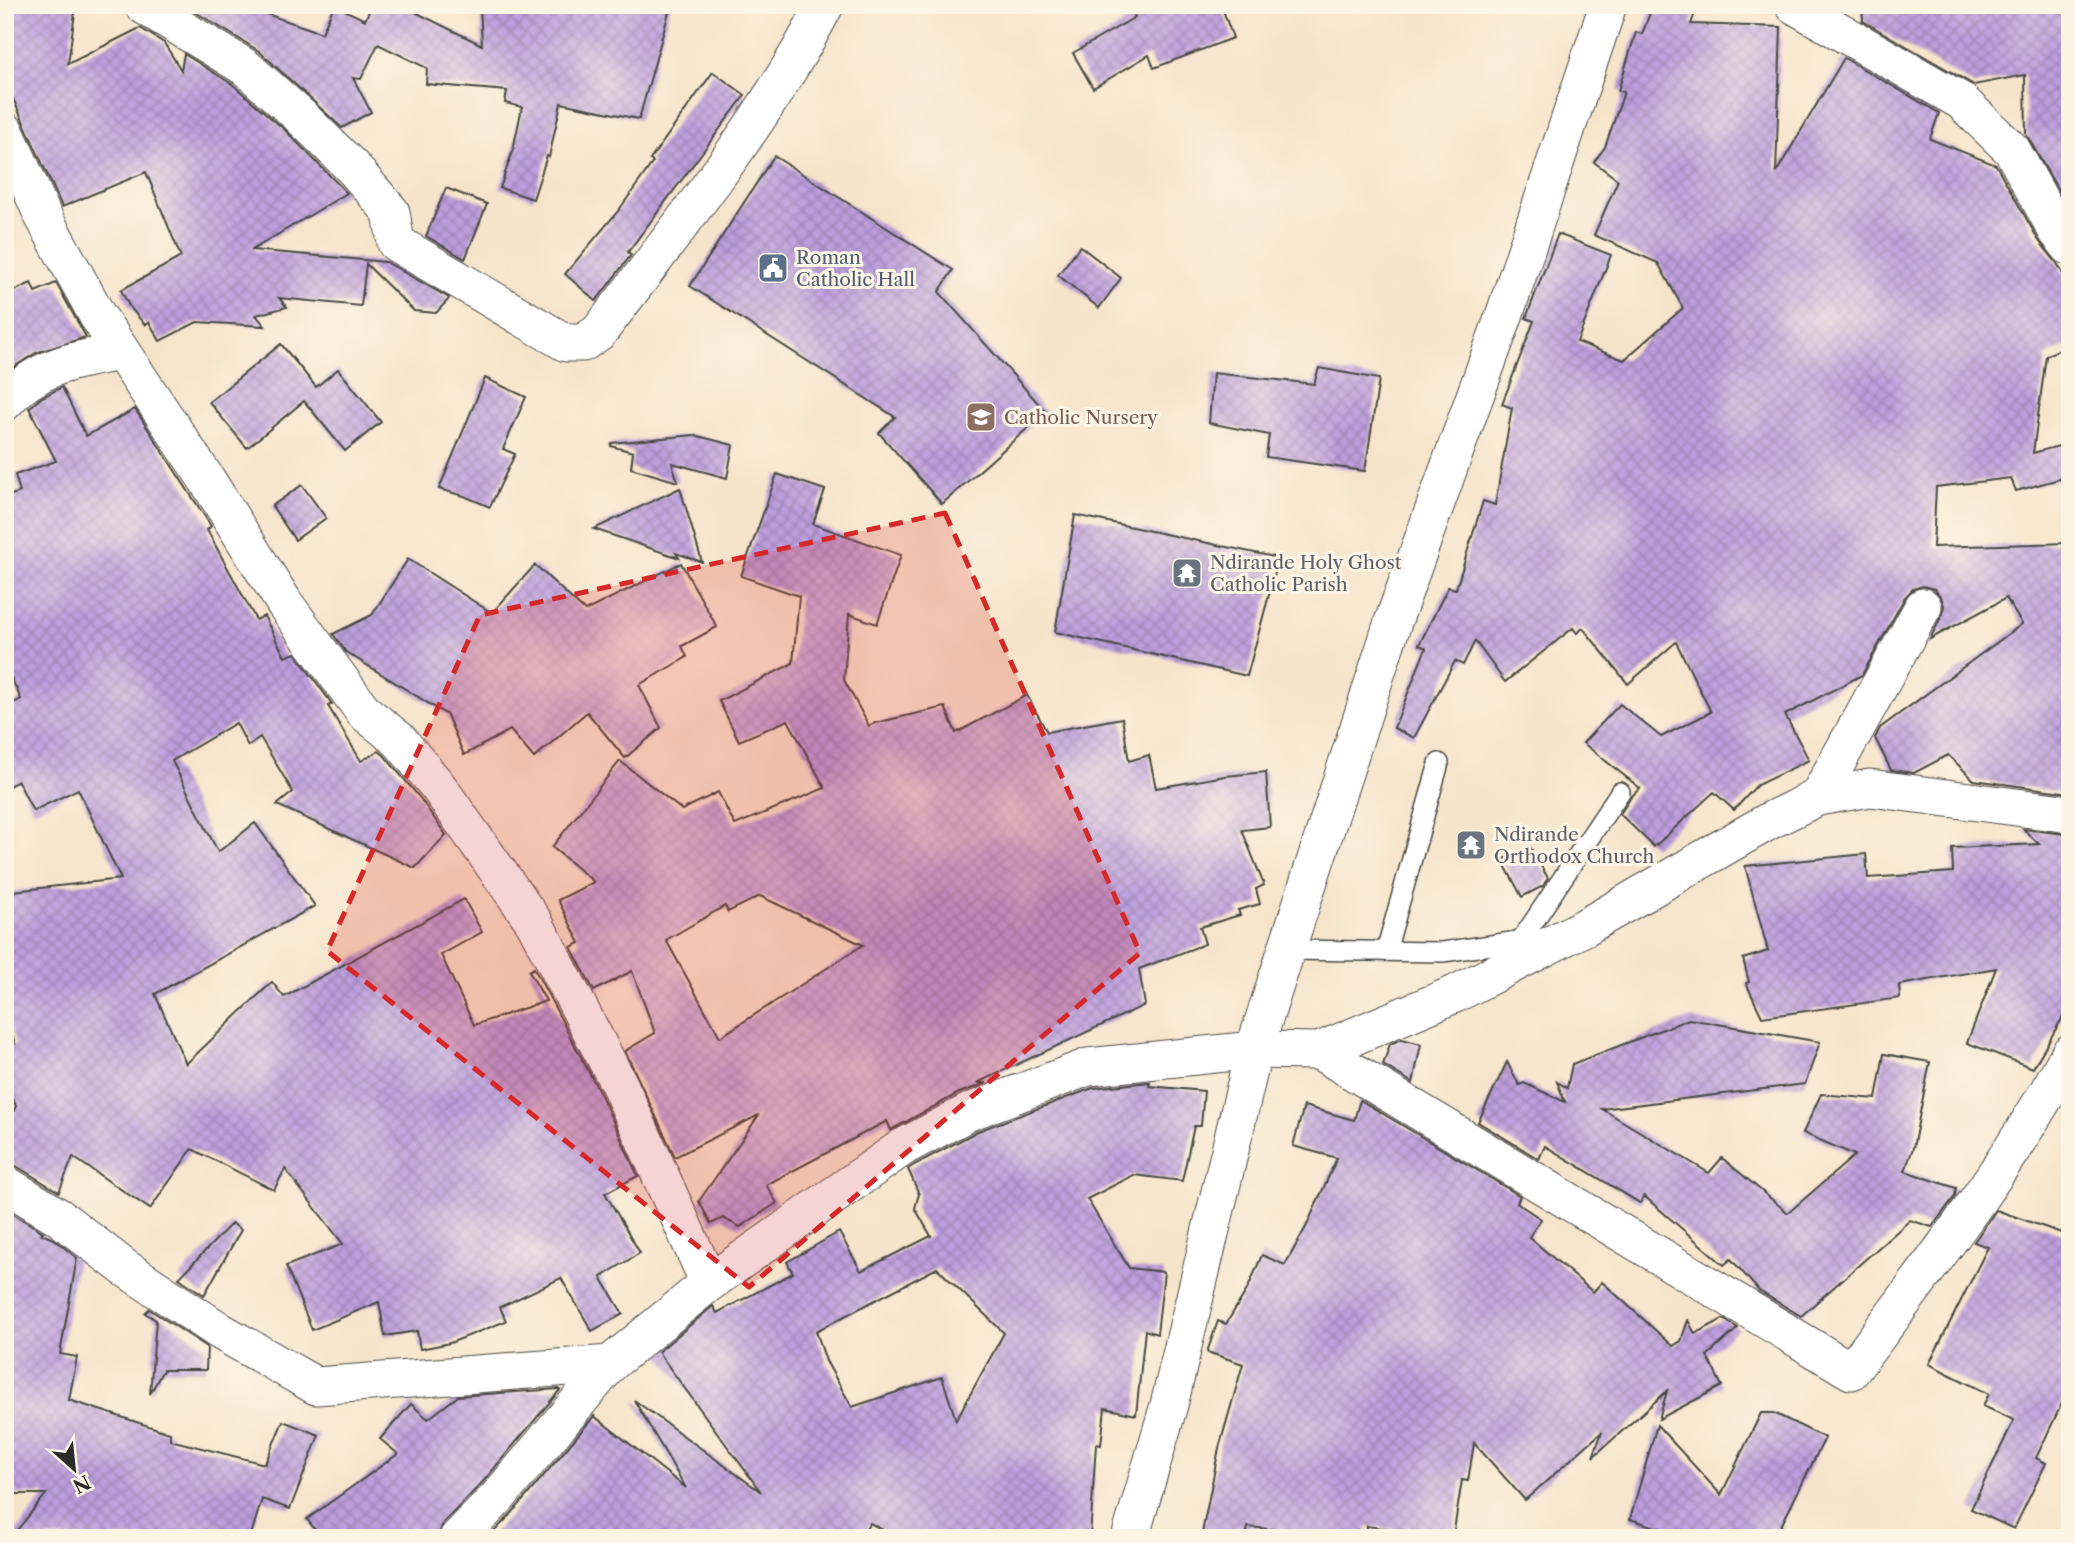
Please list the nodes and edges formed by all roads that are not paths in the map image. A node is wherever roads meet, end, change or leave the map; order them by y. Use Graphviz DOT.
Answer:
graph roads {
  1 [pos="142,5"];
  2 [pos="825,5"];
  3 [pos="1608,5"];
  4 [pos="1794,5"];
  5 [pos="5,131"];
  6 [pos="2070,247"];
  7 [pos="121,352"];
  8 [pos="5,402"];
  9 [pos="1923,607"];
  10 [pos="1439,763"];
  11 [pos="1620,792"];
  12 [pos="1818,797"];
  13 [pos="2070,814"];
  14 [pos="1286,950"];
  15 [pos="1386,951"];
  16 [pos="1254,1050"];
  17 [pos="1320,1051"];
  18 [pos="2070,1053"];
  19 [pos="5,1184"];
  20 [pos="709,1283"];
  21 [pos="610,1364"];
  22 [pos="458,1538"];
  23 [pos="1129,1538"];
  1 -- 2 [label="street"];
  3 -- 14 [label="street"];
  4 -- 6 [label="street"];
  5 -- 7 [label="street"];
  7 -- 8 [label="street"];
  7 -- 20 [label="street"];
  9 -- 12 [label="street"];
  10 -- 15 [label="lane"];
  11 -- 15 [label="lane"];
  12 -- 13 [label="street"];
  12 -- 17 [label="street"];
  14 -- 15 [label="lane"];
  14 -- 16 [label="street"];
  16 -- 17 [label="street"];
  16 -- 20 [label="street"];
  16 -- 23 [label="street"];
  17 -- 18 [label="street"];
  19 -- 21 [label="street"];
  20 -- 21 [label="street"];
  21 -- 22 [label="street"];
}
